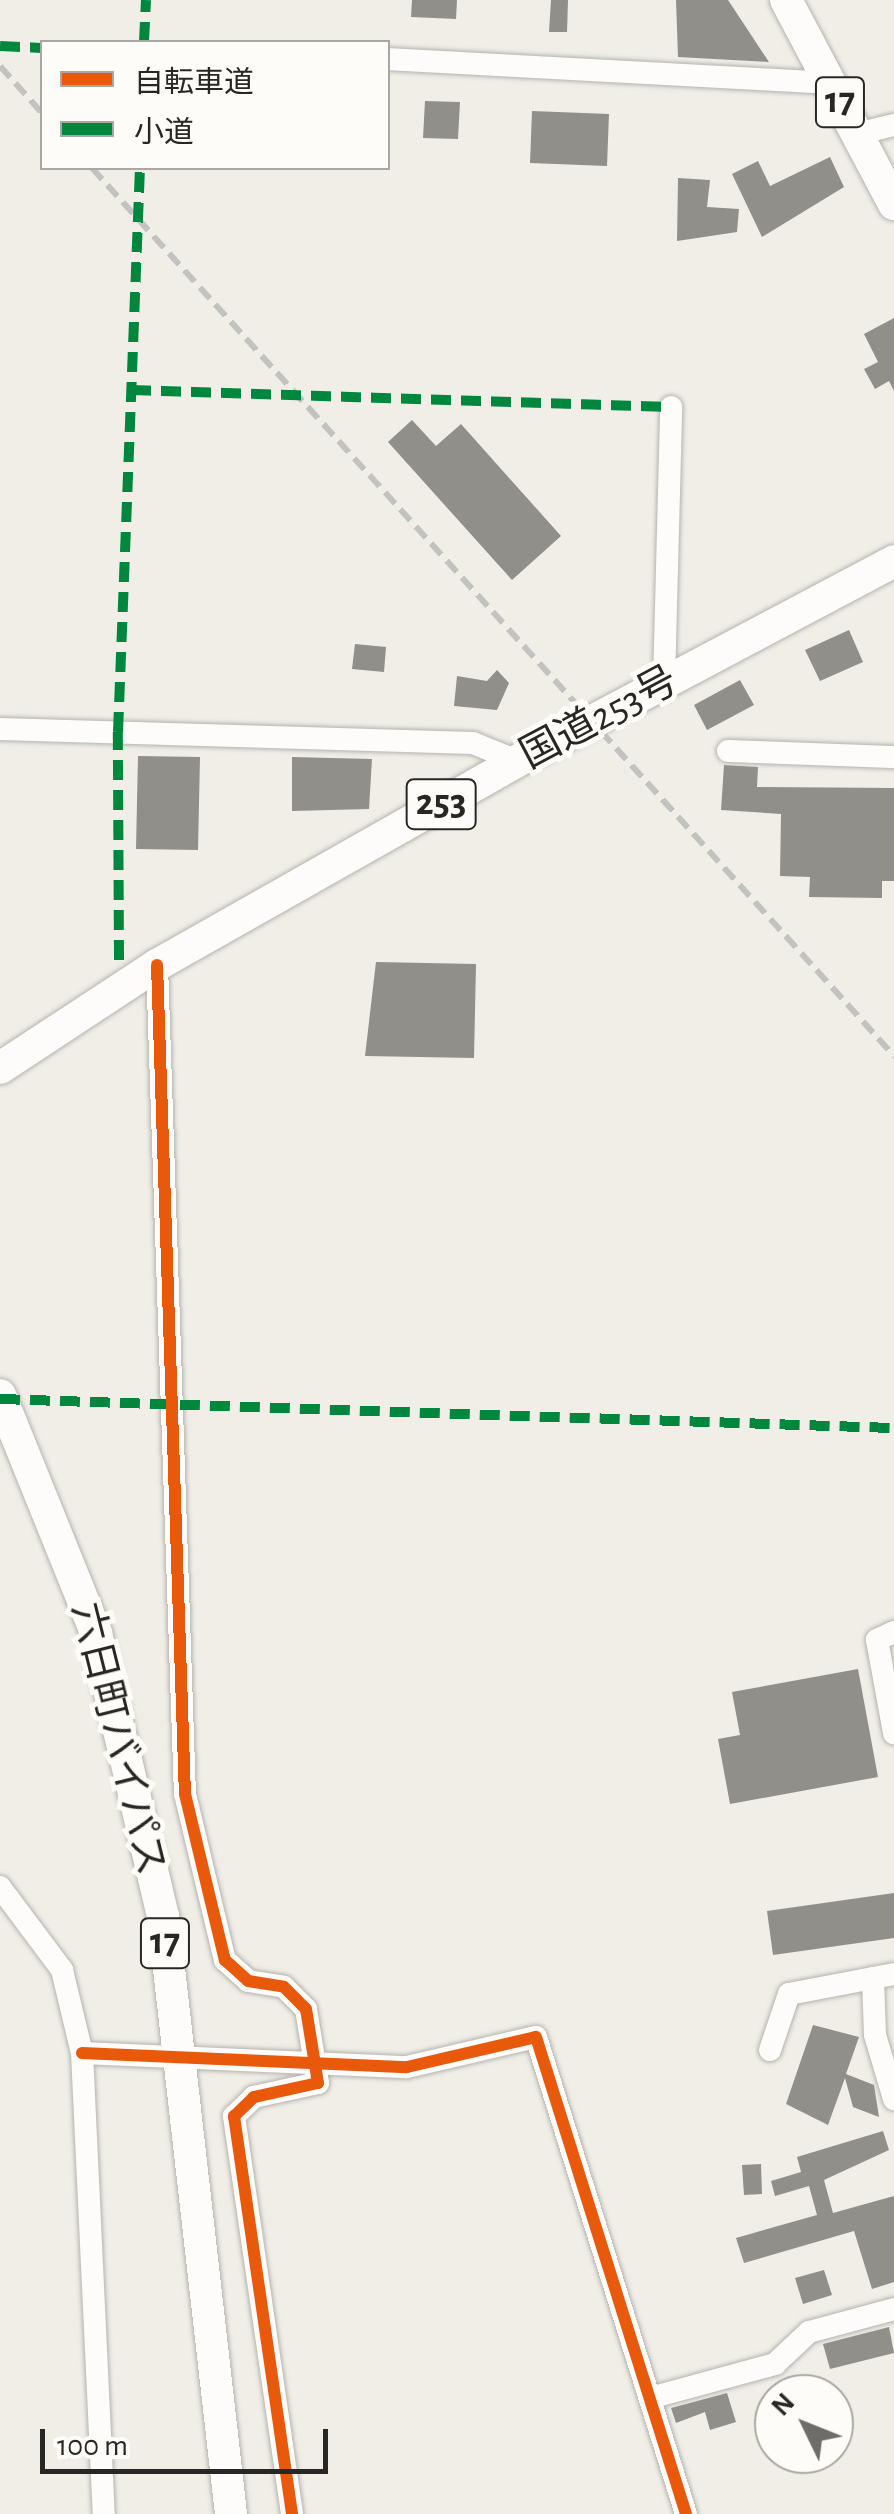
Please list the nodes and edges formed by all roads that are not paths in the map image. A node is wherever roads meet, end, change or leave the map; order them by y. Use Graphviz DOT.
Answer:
graph roads {
  1 [pos="786,0"];
  2 [pos="390,59"];
  3 [pos="830,84"];
  4 [pos="894,124"];
  5 [pos="857,134"];
  6 [pos="894,204"];
  7 [pos="671,407"];
  8 [pos="894,561"];
  9 [pos="664,683"];
  10 [pos="0,729"];
  11 [pos="728,751"];
  12 [pos="894,757"];
  13 [pos="516,761"];
  14 [pos="157,966"];
  15 [pos="0,1068"];
  16 [pos="0,1395"];
  17 [pos="894,1632"];
  18 [pos="894,1734"];
  19 [pos="0,1887"];
  20 [pos="883,1976"];
  21 [pos="770,2050"];
  22 [pos="82,2053"];
  23 [pos="175,2056"];
  24 [pos="313,2058"];
  25 [pos="894,2099"];
  26 [pos="894,2309"];
  27 [pos="650,2398"];
  28 [pos="104,2514"];
  29 [pos="231,2514"];
  30 [pos="292,2514"];
  31 [pos="686,2514"];
  1 -- 3 [label="highway, 17"];
  2 -- 3 [label="street"];
  3 -- 5 [label="highway, 17"];
  4 -- 5 [label="street"];
  5 -- 6 [label="highway, 17"];
  7 -- 9 [label="street"];
  8 -- 9 [label="highway, 国道253号 / 253"];
  9 -- 13 [label="highway, 国道253号 / 253"];
  10 -- 13 [label="street"];
  11 -- 12 [label="street"];
  13 -- 14 [label="highway, 国道253号 / 253"];
  14 -- 15 [label="highway, 国道253号 / 253"];
  14 -- 24 [label="street"];
  16 -- 23 [label="highway, 六日町バイパス / 17"];
  17 -- 18 [label="street"];
  19 -- 22 [label="street"];
  20 -- 21 [label="street"];
  20 -- 25 [label="street"];
  22 -- 23 [label="street"];
  22 -- 28 [label="street"];
  23 -- 24 [label="street"];
  23 -- 29 [label="highway, 六日町バイパス / 17"];
  24 -- 27 [label="street"];
  24 -- 30 [label="street"];
  26 -- 27 [label="street"];
  27 -- 31 [label="street"];
}
